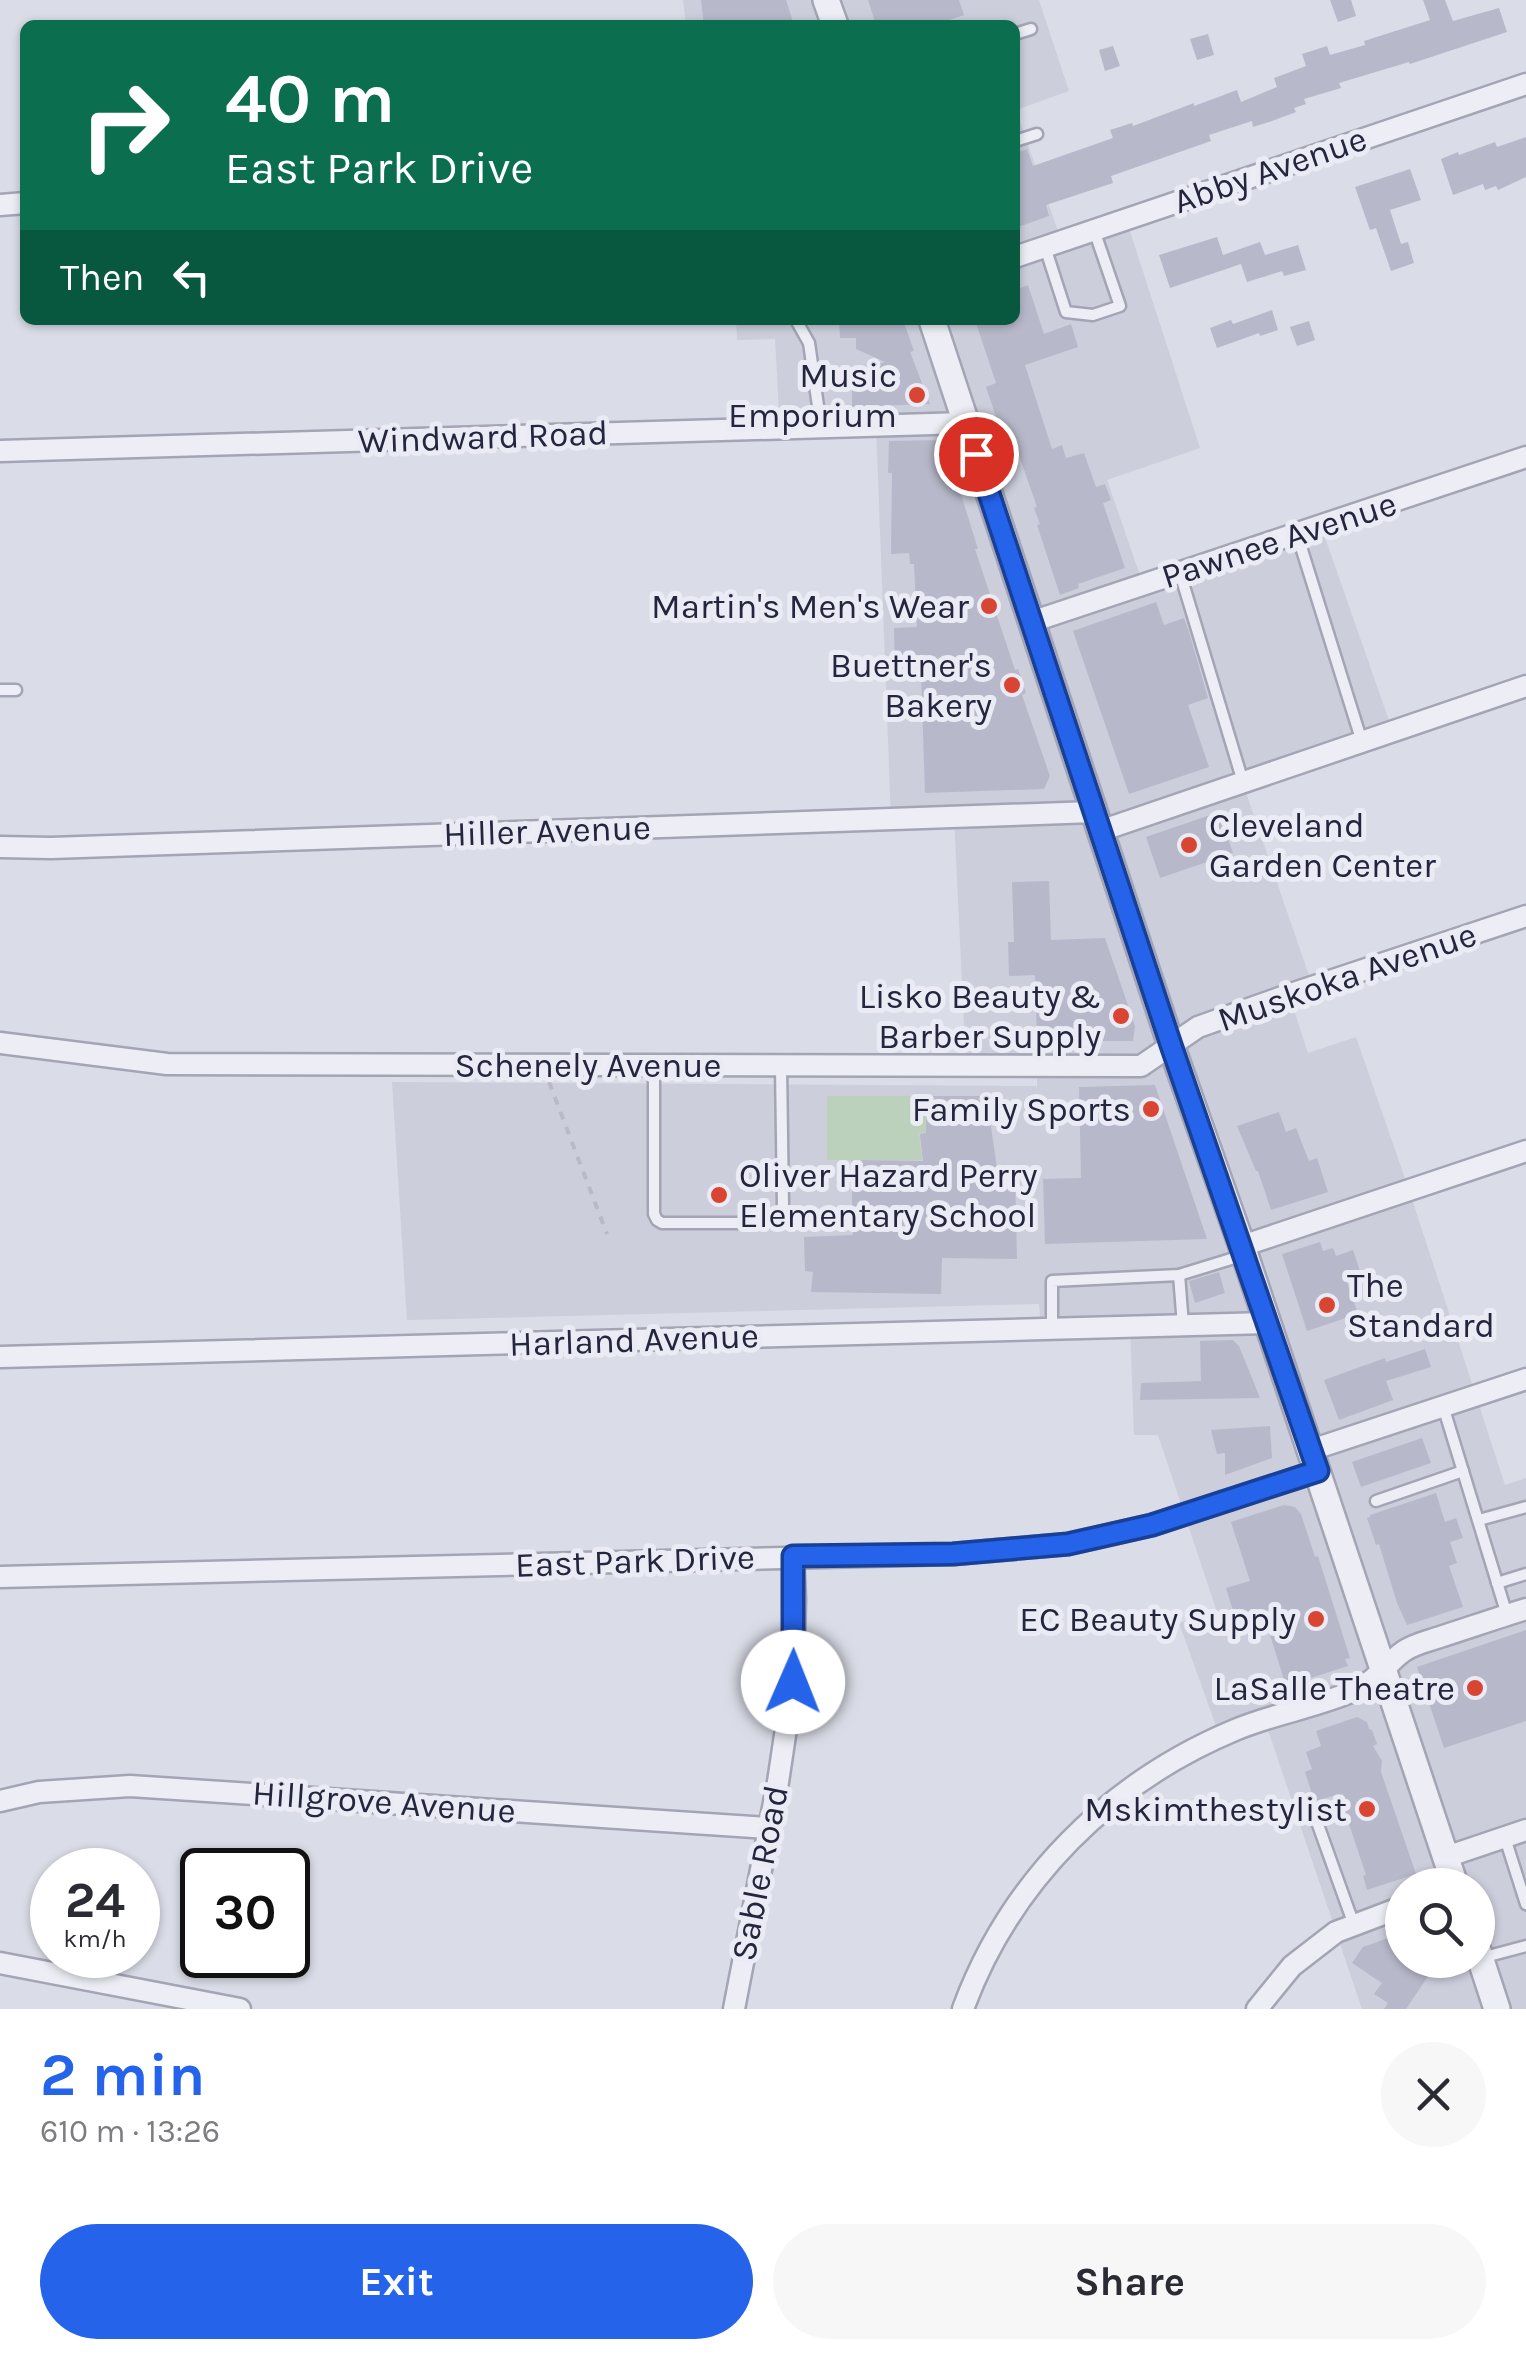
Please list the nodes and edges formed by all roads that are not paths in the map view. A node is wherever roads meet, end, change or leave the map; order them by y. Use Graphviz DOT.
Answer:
graph roads {
  1 [pos="1030,28"];
  2 [pos="1020,32"];
  3 [pos="1526,84"];
  4 [pos="1036,134"];
  5 [pos="1020,139"];
  6 [pos="1094,230"];
  7 [pos="1045,246"];
  8 [pos="1020,255"];
  9 [pos="799,325"];
  10 [pos="934,325"];
  11 [pos="966,423"];
  12 [pos="821,427"];
  13 [pos="0,451"];
  14 [pos="1526,457"];
  15 [pos="1297,533"];
  16 [pos="1180,572"];
  17 [pos="1031,622"];
  18 [pos="1526,686"];
  19 [pos="0,690"];
  20 [pos="16,690"];
  21 [pos="1362,742"];
  22 [pos="1243,783"];
  23 [pos="1097,822"];
  24 [pos="0,847"];
  25 [pos="1526,916"];
  26 [pos="0,1043"];
  27 [pos="1171,1045"];
  28 [pos="654,1065"];
  29 [pos="782,1066"];
  30 [pos="1526,1151"];
  31 [pos="1244,1251"];
  32 [pos="1180,1275"];
  33 [pos="1267,1323"];
  34 [pos="1183,1326"];
  35 [pos="1052,1329"];
  36 [pos="0,1357"];
  37 [pos="1526,1379"];
  38 [pos="1444,1406"];
  39 [pos="1315,1461"];
  40 [pos="1464,1471"];
  41 [pos="1376,1501"];
  42 [pos="1526,1507"];
  43 [pos="1479,1520"];
  44 [pos="793,1556"];
  45 [pos="1526,1574"];
  46 [pos="0,1577"];
  47 [pos="1498,1583"];
  48 [pos="1517,1612"];
  49 [pos="1384,1669"];
  50 [pos="0,1802"];
  51 [pos="1312,1808"];
  52 [pos="769,1828"];
  53 [pos="1526,1830"];
  54 [pos="1504,1837"];
  55 [pos="1446,1857"];
  56 [pos="1450,1868"];
  57 [pos="1526,1904"];
  58 [pos="1385,1913"];
  59 [pos="1354,1925"];
  60 [pos="1526,1946"];
  61 [pos="1495,1952"];
  62 [pos="0,1964"];
  63 [pos="1487,1978"];
  64 [pos="240,2009"];
  65 [pos="734,2009"];
  66 [pos="963,2009"];
  67 [pos="1257,2009"];
  68 [pos="1497,2009"];
  1 -- 2 [label="lane"];
  3 -- 6 [label="street, Abby Avenue"];
  4 -- 5 [label="lane"];
  6 -- 7 [label="street, Abby Avenue"];
  6 -- 7 [label="lane"];
  7 -- 8 [label="street, Abby Avenue"];
  9 -- 12 [label="lane"];
  10 -- 11 [label="street"];
  11 -- 12 [label="street, Windward Road"];
  11 -- 17 [label="street"];
  12 -- 13 [label="street, Windward Road"];
  14 -- 15 [label="street, Pawnee Avenue"];
  15 -- 16 [label="street, Pawnee Avenue"];
  15 -- 21 [label="lane"];
  16 -- 17 [label="street, Pawnee Avenue"];
  16 -- 22 [label="lane"];
  17 -- 23 [label="street"];
  18 -- 21 [label="street, Hiller Avenue"];
  19 -- 20 [label="lane"];
  21 -- 22 [label="street, Hiller Avenue"];
  22 -- 23 [label="street, Hiller Avenue"];
  23 -- 24 [label="street, Hiller Avenue"];
  23 -- 27 [label="street"];
  25 -- 27 [label="street, Muskoka Avenue"];
  26 -- 28 [label="street, Schenely Avenue"];
  27 -- 29 [label="street, Schenely Avenue"];
  27 -- 31 [label="street"];
  28 -- 29 [label="street, Schenely Avenue"];
  28 -- 29 [label="lane"];
  30 -- 31 [label="street"];
  31 -- 32 [label="lane"];
  31 -- 33 [label="street"];
  32 -- 34 [label="lane"];
  32 -- 35 [label="lane"];
  33 -- 34 [label="street, Harland Avenue"];
  33 -- 39 [label="street"];
  34 -- 35 [label="street, Harland Avenue"];
  35 -- 36 [label="street, Harland Avenue"];
  37 -- 38 [label="street, East Park Drive"];
  38 -- 39 [label="street, East Park Drive"];
  38 -- 40 [label="lane"];
  39 -- 44 [label="street, East Park Drive"];
  39 -- 49 [label="street"];
  40 -- 41 [label="lane"];
  40 -- 43 [label="lane"];
  42 -- 43 [label="lane"];
  43 -- 47 [label="lane"];
  44 -- 46 [label="street, East Park Drive"];
  44 -- 52 [label="street, Sable Road"];
  45 -- 47 [label="lane"];
  47 -- 48 [label="lane"];
  48 -- 49 [label="street"];
  49 -- 55 [label="street"];
  49 -- 66 [label="street"];
  50 -- 52 [label="street, Hillgrove Avenue"];
  51 -- 59 [label="lane"];
  52 -- 65 [label="street, Sable Road"];
  53 -- 54 [label="street"];
  54 -- 55 [label="street"];
  54 -- 57 [label="lane"];
  55 -- 56 [label="street"];
  58 -- 59 [label="street"];
  59 -- 67 [label="street"];
  60 -- 61 [label="lane"];
  62 -- 64 [label="street"];
  63 -- 68 [label="street"];
}
